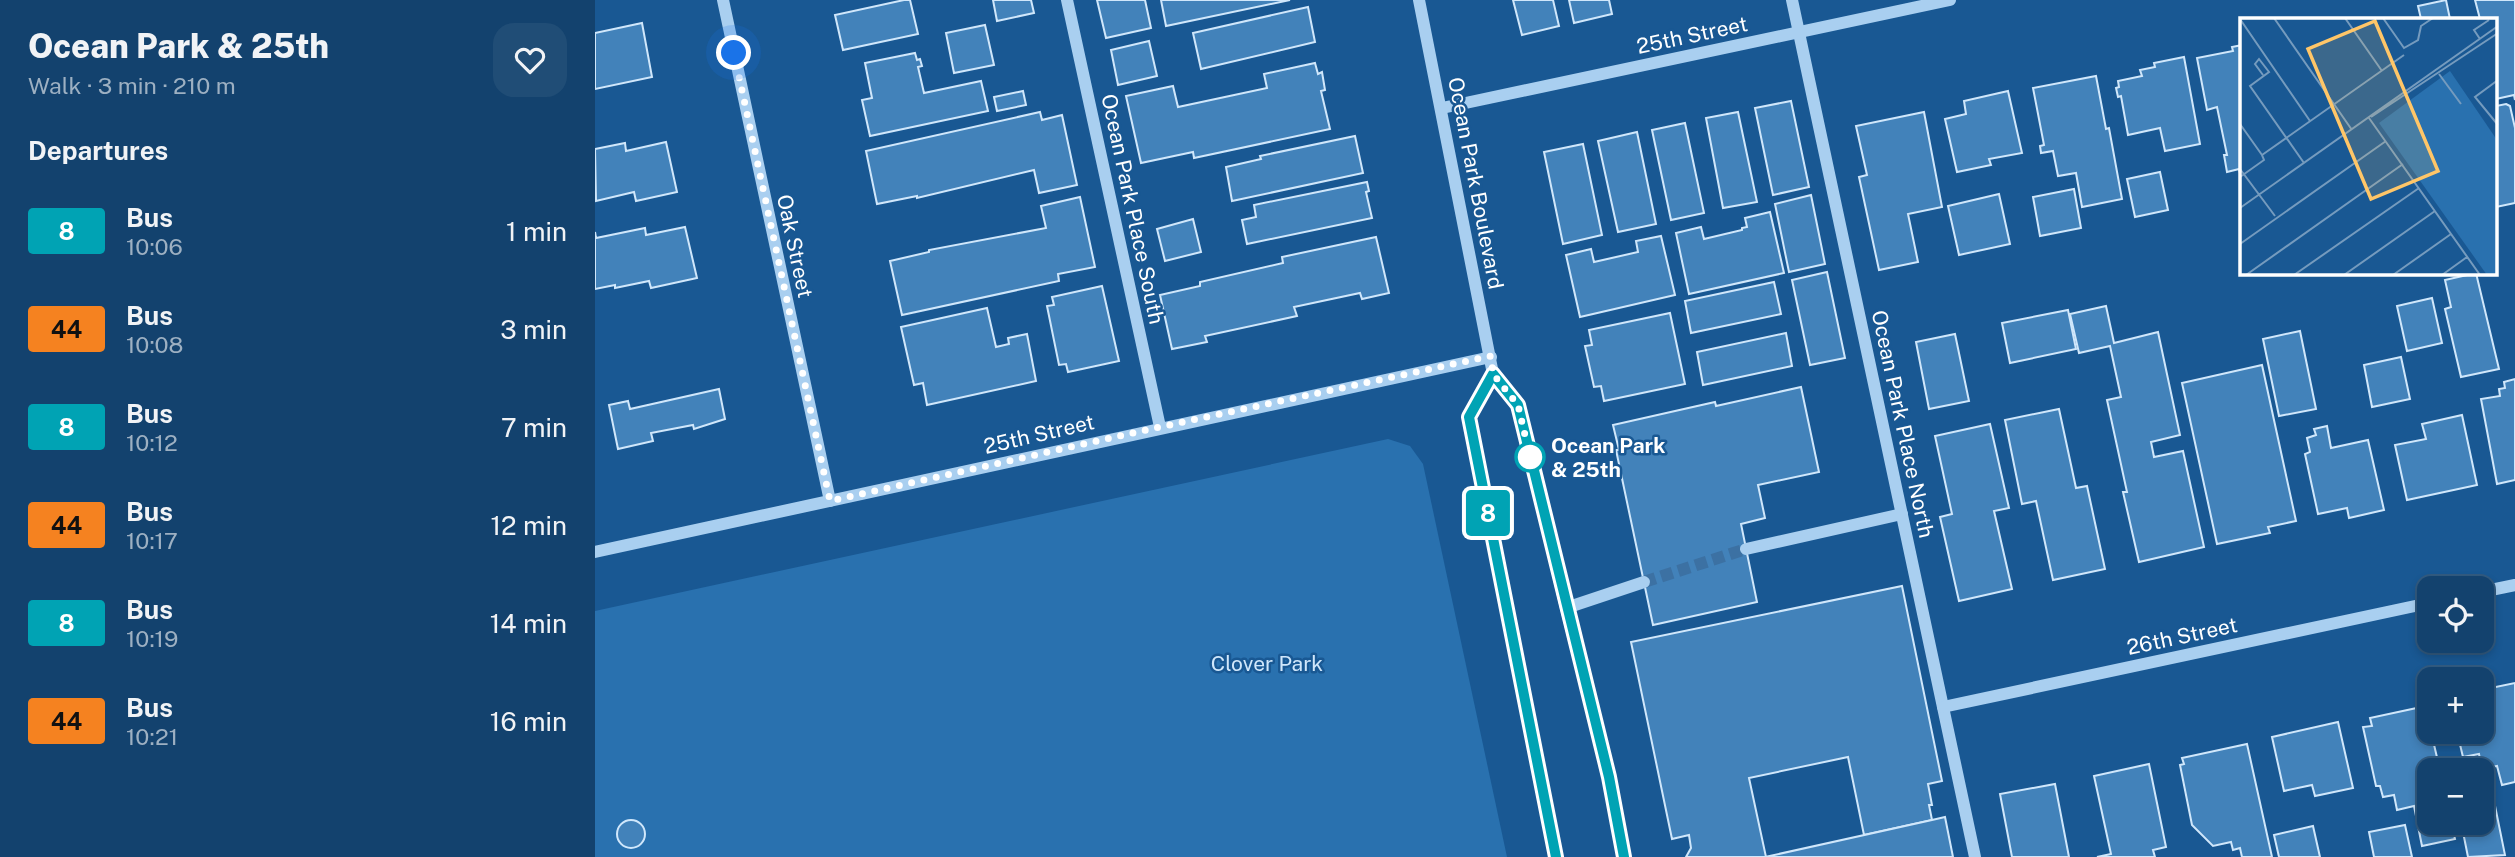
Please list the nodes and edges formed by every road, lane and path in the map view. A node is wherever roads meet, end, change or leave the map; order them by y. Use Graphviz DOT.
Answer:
graph roads {
  1 [pos="723,0"];
  2 [pos="1067,0"];
  3 [pos="1419,0"];
  4 [pos="1792,0"];
  5 [pos="1951,0"];
  6 [pos="1799,32"];
  7 [pos="1442,108"];
  8 [pos="1491,356"];
  9 [pos="1493,374"];
  10 [pos="1160,427"];
  11 [pos="830,501"];
  12 [pos="1902,514"];
  13 [pos="1746,549"];
  14 [pos="595,552"];
  15 [pos="1644,582"];
  16 [pos="2515,585"];
  17 [pos="2494,589"];
  18 [pos="2417,606"];
  19 [pos="1566,608"];
  20 [pos="1943,707"];
  21 [pos="1556,857"];
  22 [pos="1624,857"];
  23 [pos="1975,857"];
  1 -- 11 [label="street, Oak Street"];
  2 -- 10 [label="street, Ocean Park Place South"];
  3 -- 7 [label="street, Ocean Park Boulevard"];
  4 -- 6 [label="street, Ocean Park Place North"];
  5 -- 6 [label="street, 25th Street"];
  6 -- 7 [label="street, 25th Street"];
  6 -- 12 [label="street, Ocean Park Place North"];
  7 -- 8 [label="street, Ocean Park Boulevard"];
  8 -- 9 [label="street, Ocean Park Boulevard"];
  8 -- 10 [label="street, 25th Street"];
  9 -- 19 [label="street"];
  9 -- 21 [label="street"];
  10 -- 11 [label="street, 25th Street"];
  11 -- 14 [label="street, 25th Street"];
  12 -- 13 [label="street"];
  12 -- 20 [label="street, Ocean Park Place North"];
  15 -- 19 [label="street"];
  16 -- 17 [label="street"];
  18 -- 20 [label="street, 26th Street"];
  19 -- 22 [label="street"];
  20 -- 23 [label="street, Ocean Park Place North"];
}
